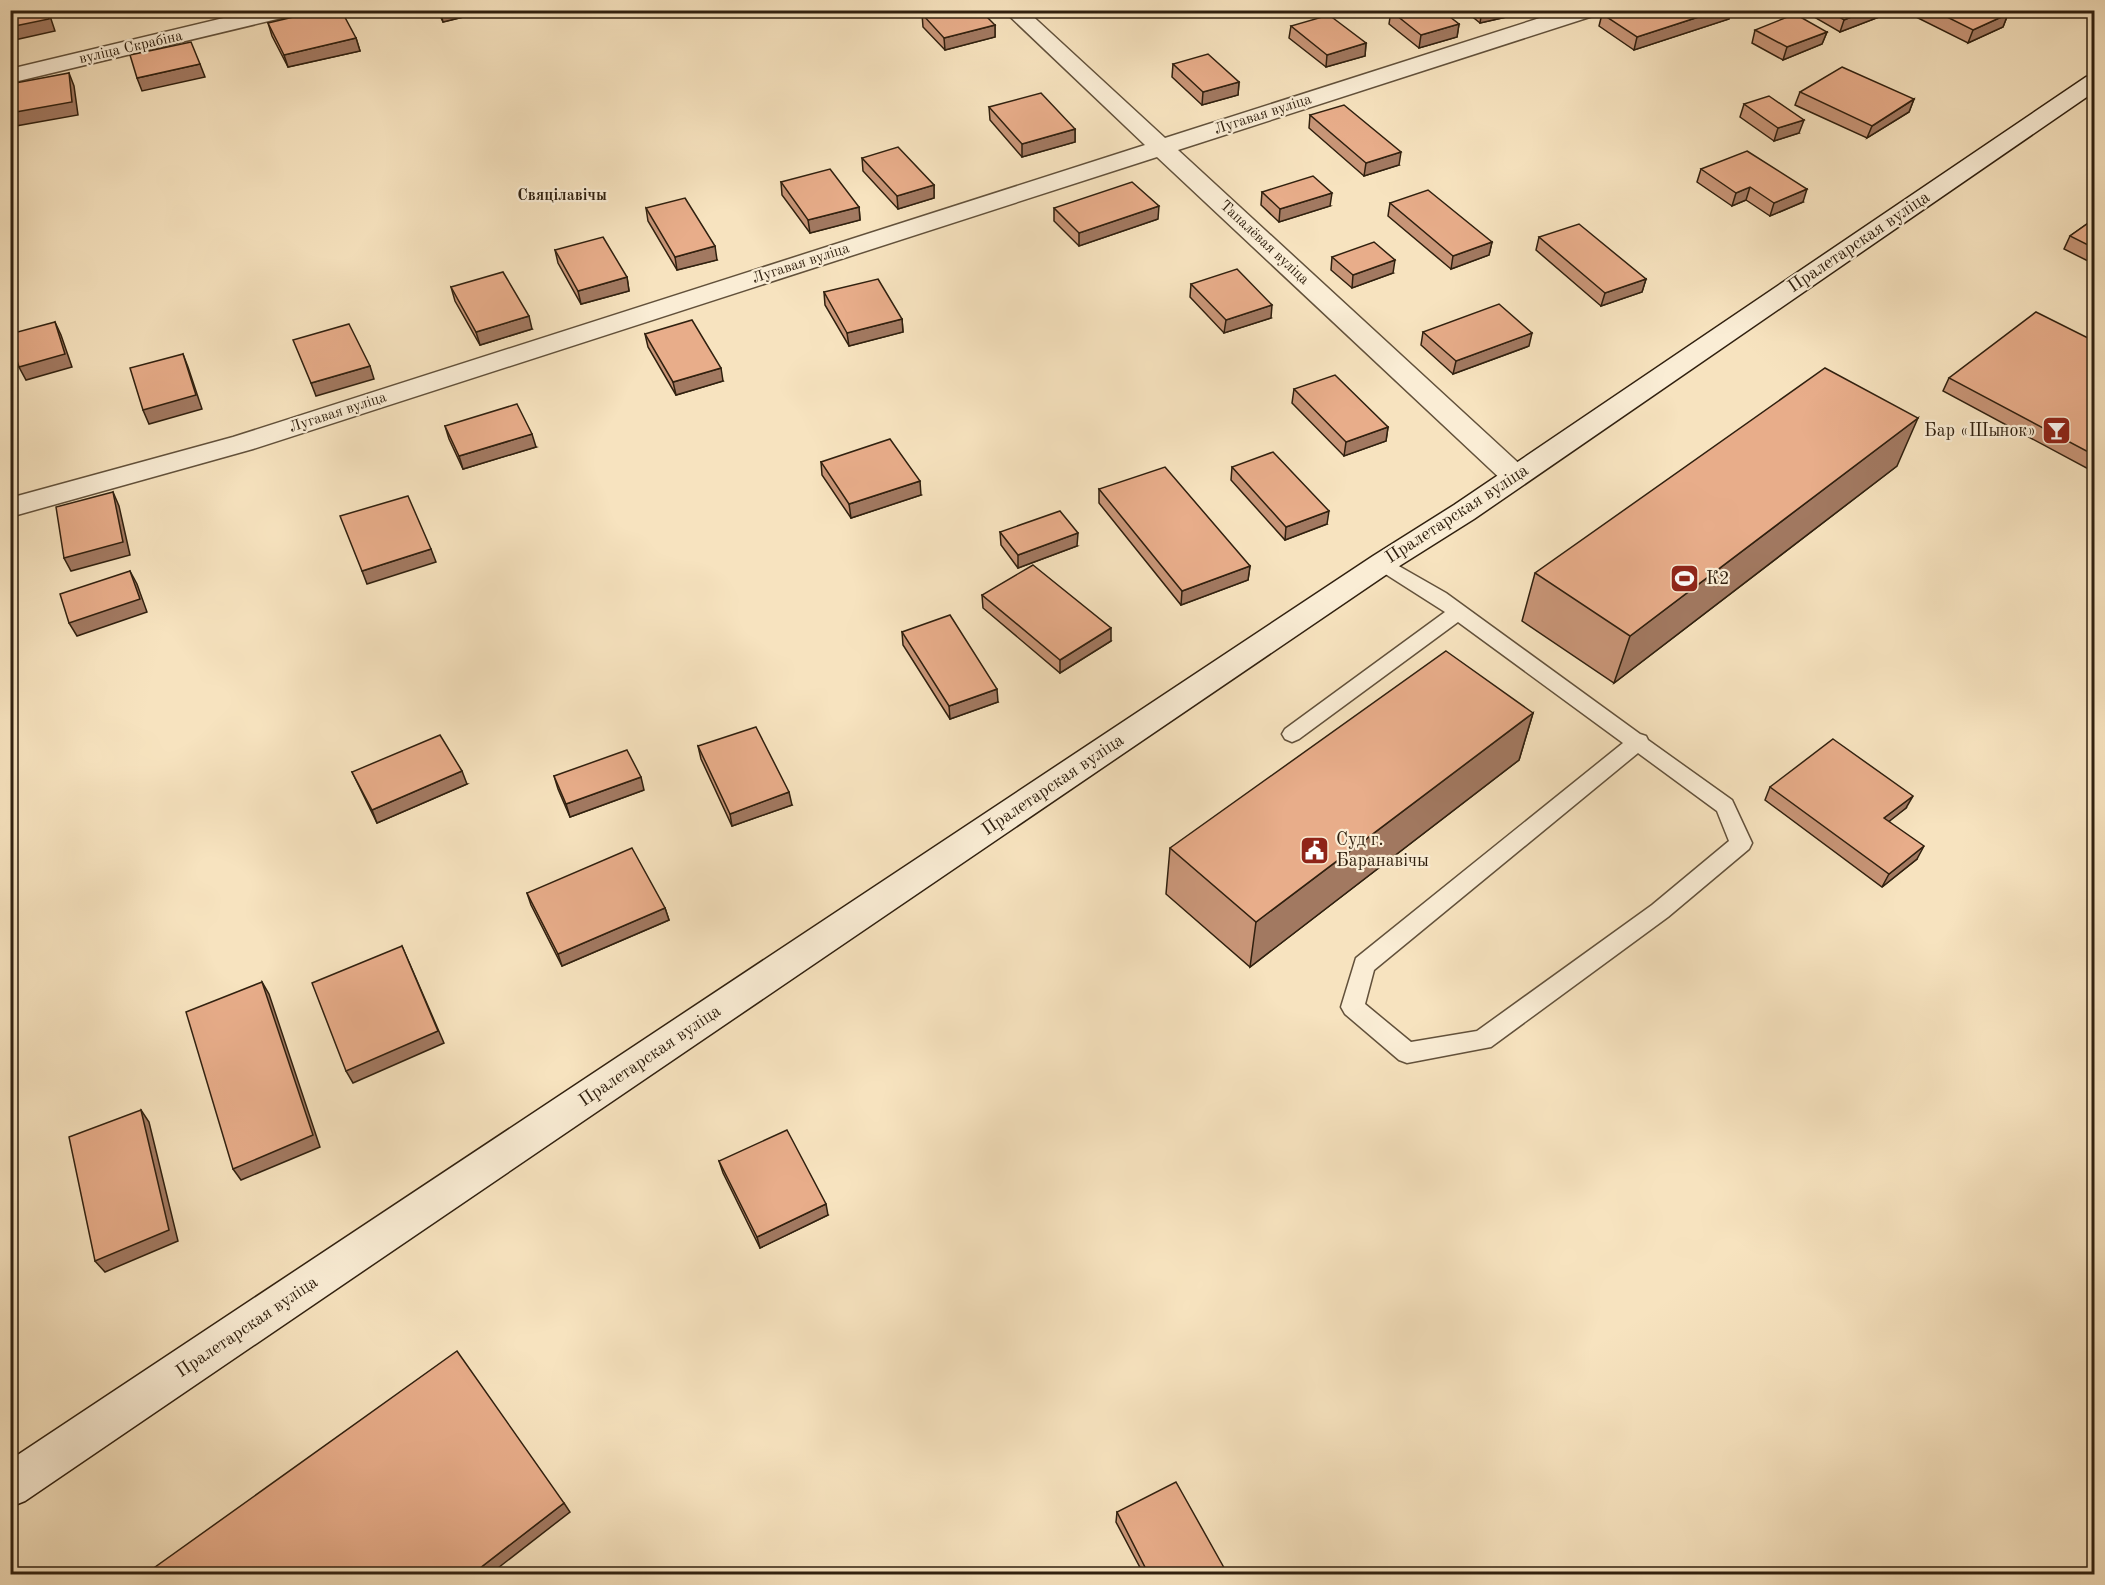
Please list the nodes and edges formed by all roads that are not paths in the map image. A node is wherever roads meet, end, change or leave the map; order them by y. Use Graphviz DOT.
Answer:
graph roads {
  1 [pos="286,10"];
  2 [pos="1013,10"];
  3 [pos="1588,10"];
  4 [pos="10,76"];
  5 [pos="2094,82"];
  6 [pos="1162,148"];
  7 [pos="1515,476"];
  8 [pos="10,508"];
  9 [pos="1383,563"];
  10 [pos="1458,612"];
  11 [pos="1292,734"];
  12 [pos="1639,741"];
  13 [pos="10,1486"];
  1 -- 4 [label="street, вуліца Скрабіна"];
  2 -- 6 [label="street, Тапалёвая вуліца"];
  3 -- 6 [label="street, Лугавая вуліца"];
  5 -- 7 [label="street, Пралетарская вуліца"];
  6 -- 7 [label="street, Тапалёвая вуліца"];
  6 -- 8 [label="street, Лугавая вуліца"];
  7 -- 9 [label="street, Пралетарская вуліца"];
  9 -- 10 [label="lane"];
  9 -- 13 [label="street, Пралетарская вуліца"];
  10 -- 11 [label="lane"];
  10 -- 12 [label="lane"];
  12 -- 12 [label="lane"];
}
